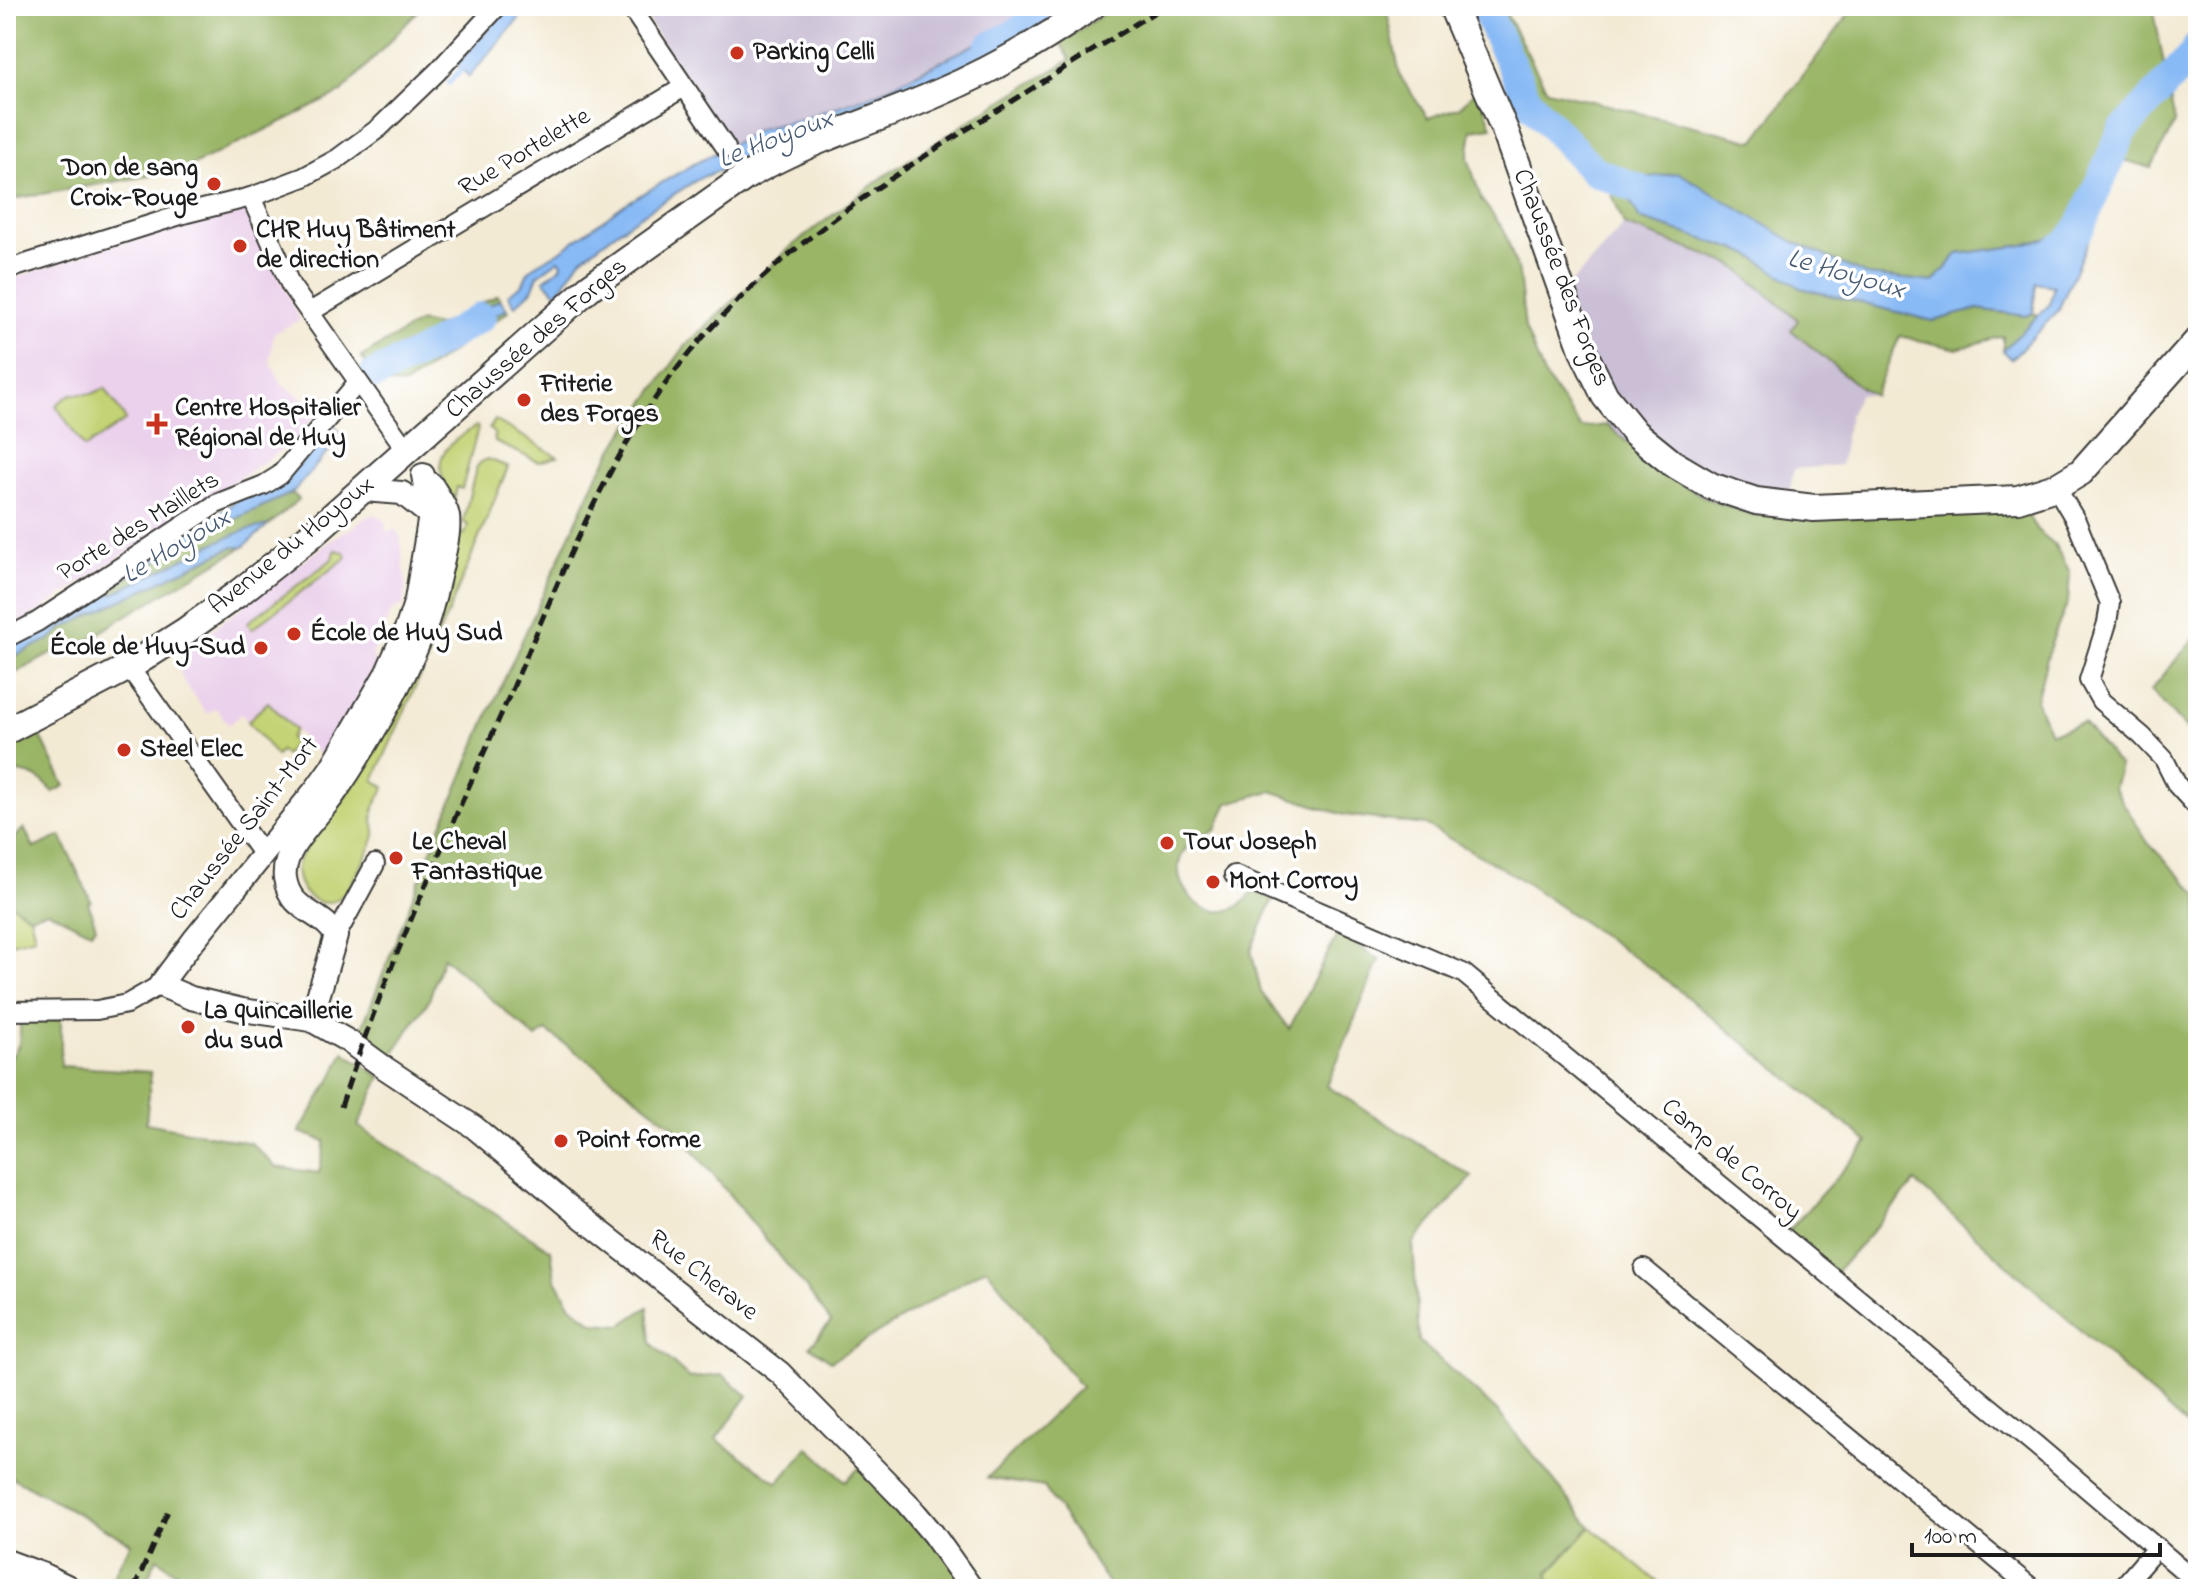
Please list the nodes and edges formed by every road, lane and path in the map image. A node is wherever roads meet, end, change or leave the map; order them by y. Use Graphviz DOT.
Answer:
graph roads {
  1 [pos="498,6"];
  2 [pos="630,6"];
  3 [pos="1092,6"];
  4 [pos="1452,6"];
  5 [pos="684,87"];
  6 [pos="726,148"];
  7 [pos="251,197"];
  8 [pos="6,270"];
  9 [pos="310,312"];
  10 [pos="2198,340"];
  11 [pos="358,382"];
  12 [pos="407,451"];
  13 [pos="423,475"];
  14 [pos="2056,487"];
  15 [pos="363,490"];
  16 [pos="430,515"];
  17 [pos="6,638"];
  18 [pos="129,667"];
  19 [pos="6,731"];
  20 [pos="2198,808"];
  21 [pos="263,855"];
  22 [pos="375,864"];
  23 [pos="1234,875"];
  24 [pos="336,936"];
  25 [pos="160,985"];
  26 [pos="6,1011"];
  27 [pos="311,1020"];
  28 [pos="1644,1269"];
  29 [pos="2157,1547"];
  30 [pos="6,1564"];
  31 [pos="2198,1583"];
  32 [pos="66,1589"];
  33 [pos="972,1589"];
  34 [pos="2033,1589"];
  35 [pos="2121,1589"];
  1 -- 7 [label="street"];
  2 -- 5 [label="street"];
  3 -- 12 [label="main road, Chaussée des Forges"];
  4 -- 14 [label="main road, Chaussée des Forges"];
  5 -- 6 [label="street"];
  5 -- 9 [label="street, Rue Portelette"];
  7 -- 8 [label="street"];
  7 -- 9 [label="street"];
  9 -- 11 [label="street"];
  10 -- 14 [label="main road, Chaussée des Forges"];
  11 -- 12 [label="street"];
  11 -- 17 [label="street, Porte des Maillets"];
  12 -- 13 [label="street"];
  12 -- 15 [label="main road, Avenue du Hoyoux"];
  13 -- 16 [label="street, Chaussée Saint-Mort"];
  13 -- 24 [label="street"];
  14 -- 20 [label="street"];
  15 -- 16 [label="street"];
  15 -- 18 [label="main road, Avenue du Hoyoux"];
  16 -- 21 [label="street, Chaussée Saint-Mort"];
  18 -- 19 [label="main road, Avenue du Hoyoux"];
  18 -- 21 [label="street"];
  21 -- 25 [label="street, Chaussée Saint-Mort"];
  22 -- 24 [label="street"];
  23 -- 29 [label="street, Camp de Corroy"];
  24 -- 27 [label="street"];
  25 -- 26 [label="street"];
  25 -- 27 [label="street"];
  27 -- 33 [label="street, Rue Cherave"];
  28 -- 34 [label="street"];
  29 -- 31 [label="street, Camp de Corroy"];
  29 -- 35 [label="street"];
  30 -- 32 [label="main road"];
}
